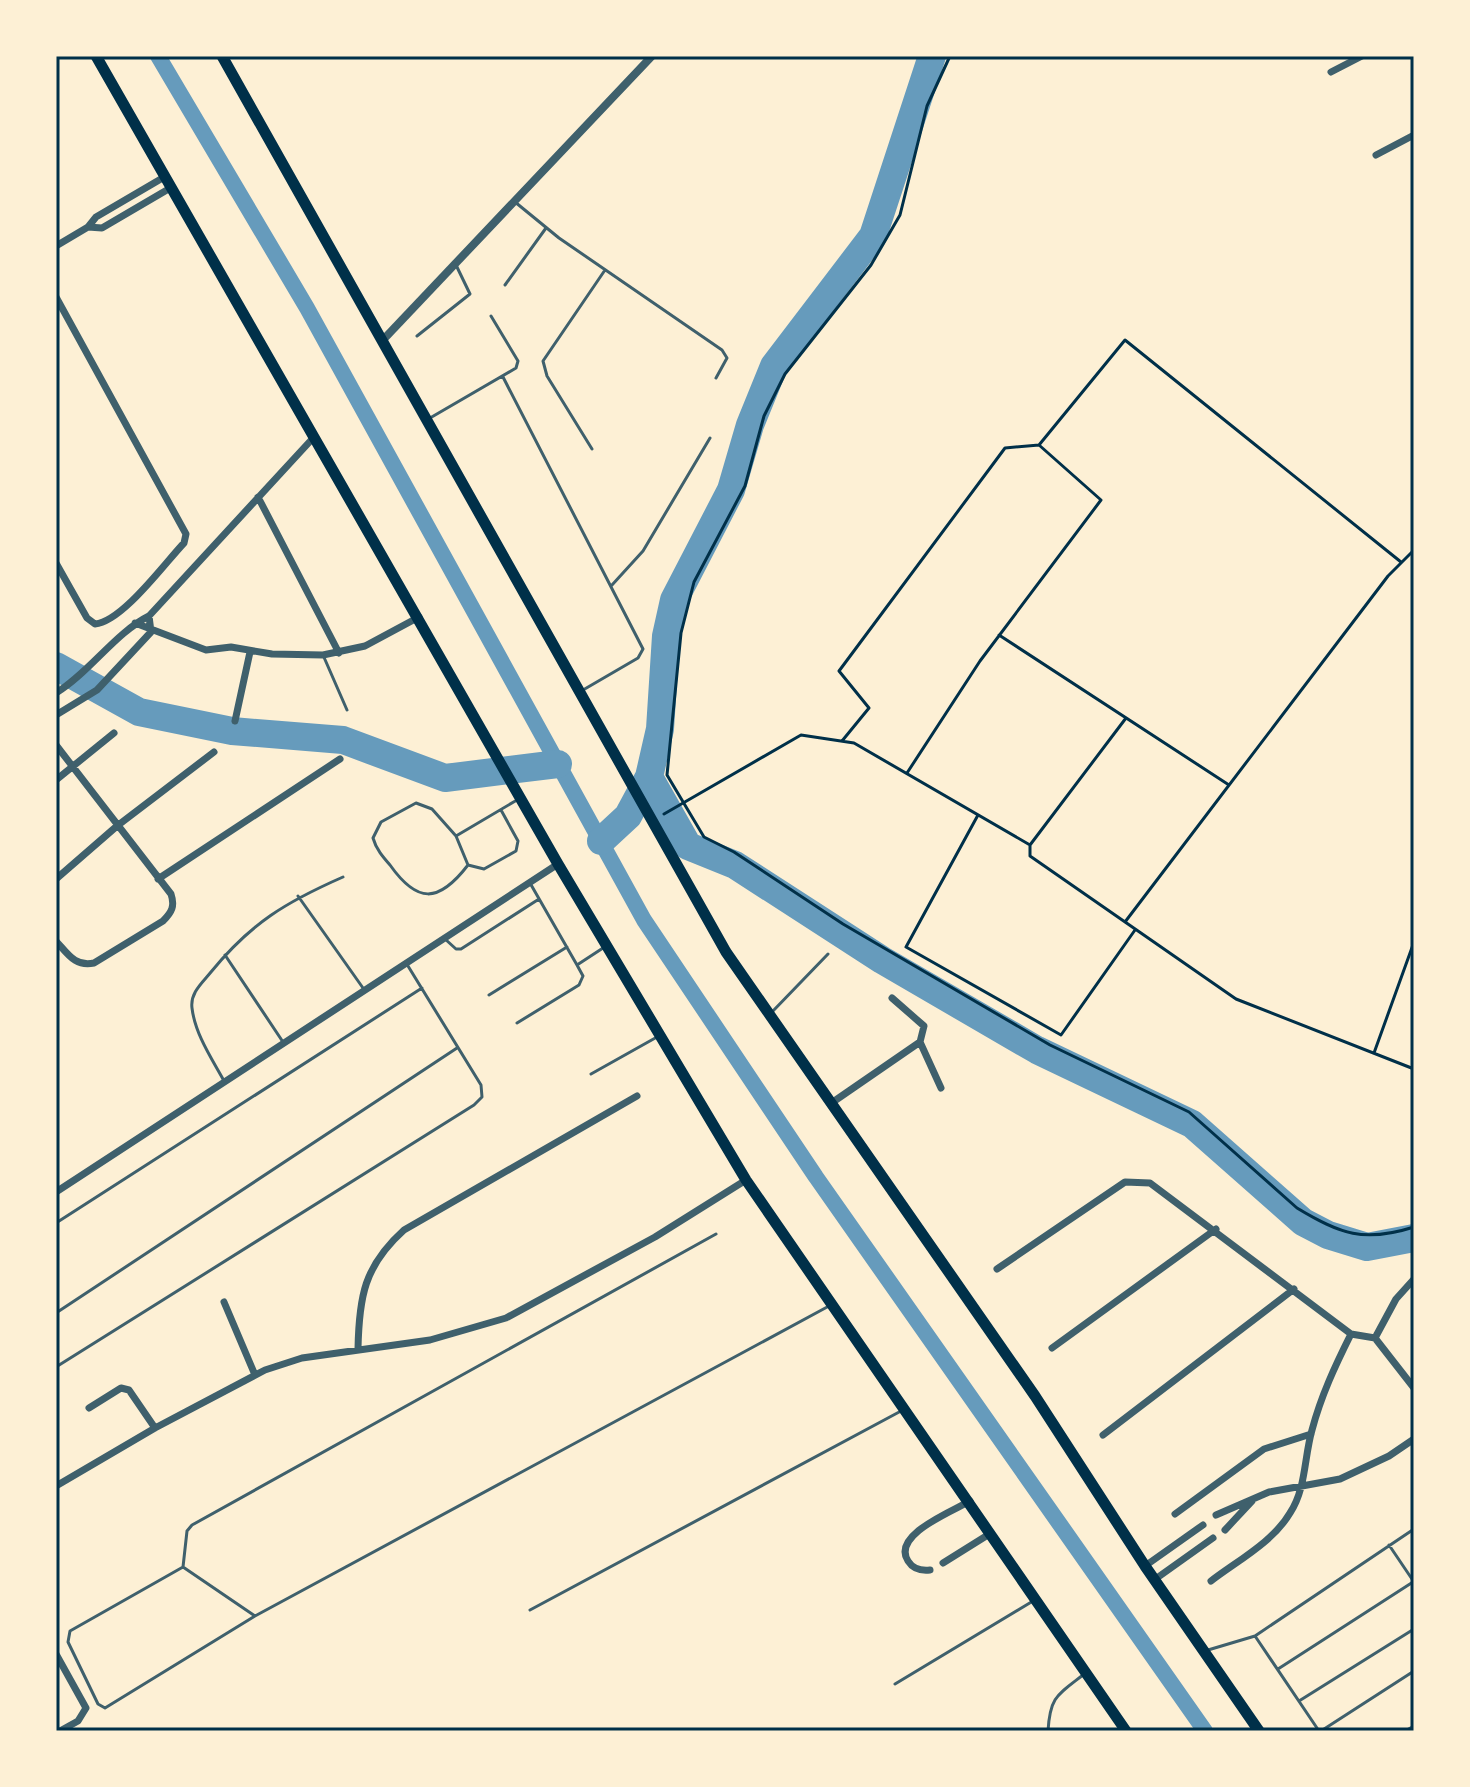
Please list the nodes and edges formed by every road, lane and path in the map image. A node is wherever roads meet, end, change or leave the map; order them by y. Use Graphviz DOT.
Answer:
graph roads {
  1 [pos="96,56"];
  2 [pos="222,56"];
  3 [pos="652,56"];
  4 [pos="950,56"];
  5 [pos="1362,56"];
  6 [pos="1331,72"];
  7 [pos="1414,135"];
  8 [pos="1376,155"];
  9 [pos="169,182"];
  10 [pos="515,202"];
  11 [pos="88,227"];
  12 [pos="546,228"];
  13 [pos="56,246"];
  14 [pos="456,265"];
  15 [pos="605,270"];
  16 [pos="505,285"];
  17 [pos="56,297"];
  18 [pos="491,316"];
  19 [pos="417,336"];
  20 [pos="382,341"];
  21 [pos="503,377"];
  22 [pos="716,378"];
  23 [pos="427,420"];
  24 [pos="315,435"];
  25 [pos="710,438"];
  26 [pos="1039,445"];
  27 [pos="592,449"];
  28 [pos="258,497"];
  29 [pos="1414,549"];
  30 [pos="1401,562"];
  31 [pos="56,563"];
  32 [pos="612,585"];
  33 [pos="149,616"];
  34 [pos="419,617"];
  35 [pos="135,623"];
  36 [pos="151,632"];
  37 [pos="999,635"];
  38 [pos="250,652"];
  39 [pos="339,653"];
  40 [pos="323,655"];
  41 [pos="56,693"];
  42 [pos="578,693"];
  43 [pos="347,710"];
  44 [pos="58,714"];
  45 [pos="1126,718"];
  46 [pos="235,721"];
  47 [pos="114,733"];
  48 [pos="842,741"];
  49 [pos="56,745"];
  50 [pos="214,752"];
  51 [pos="340,759"];
  52 [pos="71,766"];
  53 [pos="907,773"];
  54 [pos="56,780"];
  55 [pos="1229,785"];
  56 [pos="520,798"];
  57 [pos="501,810"];
  58 [pos="978,815"];
  59 [pos="650,822"];
  60 [pos="117,826"];
  61 [pos="456,836"];
  62 [pos="1030,845"];
  63 [pos="558,864"];
  64 [pos="468,865"];
  65 [pos="343,877"];
  66 [pos="56,879"];
  67 [pos="158,879"];
  68 [pos="530,882"];
  69 [pos="298,896"];
  70 [pos="539,899"];
  71 [pos="1125,922"];
  72 [pos="1135,930"];
  73 [pos="444,938"];
  74 [pos="56,941"];
  75 [pos="1414,942"];
  76 [pos="606,946"];
  77 [pos="567,947"];
  78 [pos="828,954"];
  79 [pos="225,955"];
  80 [pos="406,962"];
  81 [pos="577,965"];
  82 [pos="422,988"];
  83 [pos="364,990"];
  84 [pos="489,995"];
  85 [pos="892,998"];
  86 [pos="769,1015"];
  87 [pos="517,1023"];
  88 [pos="660,1035"];
  89 [pos="283,1042"];
  90 [pos="920,1042"];
  91 [pos="457,1048"];
  92 [pos="1374,1053"];
  93 [pos="1414,1069"];
  94 [pos="591,1074"];
  95 [pos="225,1081"];
  96 [pos="941,1088"];
  97 [pos="637,1096"];
  98 [pos="830,1104"];
  99 [pos="746,1180"];
  100 [pos="56,1192"];
  101 [pos="56,1223"];
  102 [pos="1414,1227"];
  103 [pos="1216,1229"];
  104 [pos="716,1234"];
  105 [pos="997,1269"];
  106 [pos="1414,1279"];
  107 [pos="1294,1289"];
  108 [pos="224,1302"];
  109 [pos="833,1304"];
  110 [pos="56,1313"];
  111 [pos="1351,1334"];
  112 [pos="1375,1338"];
  113 [pos="1052,1348"];
  114 [pos="358,1349"];
  115 [pos="56,1367"];
  116 [pos="255,1375"];
  117 [pos="1414,1388"];
  118 [pos="89,1408"];
  119 [pos="905,1409"];
  120 [pos="155,1428"];
  121 [pos="1311,1434"];
  122 [pos="1103,1435"];
  123 [pos="1414,1439"];
  124 [pos="1302,1484"];
  125 [pos="56,1486"];
  126 [pos="1254,1500"];
  127 [pos="970,1501"];
  128 [pos="1175,1514"];
  129 [pos="1216,1515"];
  130 [pos="1203,1525"];
  131 [pos="1414,1529"];
  132 [pos="1225,1530"];
  133 [pos="991,1533"];
  134 [pos="1213,1538"];
  135 [pos="1389,1545"];
  136 [pos="943,1563"];
  137 [pos="1145,1566"];
  138 [pos="183,1567"];
  139 [pos="930,1570"];
  140 [pos="1154,1580"];
  141 [pos="1211,1581"];
  142 [pos="1414,1582"];
  143 [pos="1036,1599"];
  144 [pos="530,1610"];
  145 [pos="255,1616"];
  146 [pos="1414,1629"];
  147 [pos="1255,1636"];
  148 [pos="1204,1651"];
  149 [pos="56,1654"];
  150 [pos="1278,1669"];
  151 [pos="1414,1671"];
  152 [pos="1086,1672"];
  153 [pos="895,1684"];
  154 [pos="1299,1701"];
  155 [pos="1414,1726"];
  156 [pos="60,1731"];
  157 [pos="1048,1731"];
  158 [pos="1126,1731"];
  159 [pos="1259,1731"];
  160 [pos="1320,1731"];
  161 [pos="1405,1731"];
  1 -- 9 [label="main road"];
  2 -- 20 [label="main road"];
  3 -- 10 [label="street"];
  4 -- 102 [label="path"];
  5 -- 6 [label="street"];
  7 -- 8 [label="street"];
  9 -- 11 [label="street"];
  9 -- 11 [label="street"];
  9 -- 24 [label="main road"];
  10 -- 12 [label="lane"];
  10 -- 14 [label="street"];
  11 -- 13 [label="street"];
  12 -- 15 [label="lane"];
  12 -- 16 [label="lane"];
  14 -- 19 [label="lane"];
  14 -- 20 [label="street"];
  15 -- 22 [label="lane"];
  15 -- 27 [label="lane"];
  17 -- 31 [label="street"];
  18 -- 21 [label="lane"];
  20 -- 23 [label="main road"];
  21 -- 23 [label="lane"];
  21 -- 32 [label="lane"];
  23 -- 42 [label="main road"];
  24 -- 28 [label="street"];
  24 -- 34 [label="main road"];
  25 -- 32 [label="lane"];
  26 -- 30 [label="path"];
  26 -- 37 [label="path"];
  26 -- 48 [label="path"];
  28 -- 33 [label="street"];
  28 -- 39 [label="street"];
  29 -- 30 [label="path"];
  30 -- 55 [label="path"];
  32 -- 42 [label="lane"];
  33 -- 35 [label="street"];
  33 -- 36 [label="street"];
  34 -- 39 [label="street"];
  34 -- 56 [label="main road"];
  35 -- 36 [label="street"];
  35 -- 41 [label="street"];
  36 -- 38 [label="street"];
  36 -- 44 [label="street"];
  37 -- 45 [label="path"];
  37 -- 53 [label="path"];
  38 -- 40 [label="street"];
  38 -- 46 [label="street"];
  39 -- 40 [label="street"];
  40 -- 43 [label="lane"];
  42 -- 59 [label="main road"];
  45 -- 55 [label="path"];
  45 -- 62 [label="path"];
  47 -- 52 [label="street"];
  48 -- 53 [label="path"];
  48 -- 59 [label="path"];
  49 -- 52 [label="street"];
  50 -- 60 [label="street"];
  51 -- 67 [label="street"];
  52 -- 54 [label="street"];
  52 -- 60 [label="street"];
  53 -- 58 [label="path"];
  55 -- 71 [label="path"];
  56 -- 57 [label="lane"];
  56 -- 63 [label="main road"];
  57 -- 61 [label="lane"];
  57 -- 64 [label="lane"];
  58 -- 62 [label="path"];
  58 -- 72 [label="path"];
  59 -- 86 [label="main road"];
  60 -- 66 [label="street"];
  60 -- 67 [label="street"];
  61 -- 64 [label="lane"];
  61 -- 64 [label="lane"];
  62 -- 71 [label="path"];
  63 -- 68 [label="street"];
  63 -- 76 [label="main road"];
  65 -- 69 [label="lane"];
  67 -- 74 [label="street"];
  68 -- 70 [label="lane"];
  68 -- 73 [label="street"];
  69 -- 79 [label="lane"];
  69 -- 83 [label="lane"];
  70 -- 73 [label="lane"];
  70 -- 77 [label="lane"];
  71 -- 72 [label="path"];
  72 -- 92 [label="path"];
  73 -- 80 [label="street"];
  75 -- 92 [label="path"];
  76 -- 81 [label="lane"];
  76 -- 88 [label="main road"];
  77 -- 81 [label="lane"];
  77 -- 84 [label="lane"];
  78 -- 86 [label="lane"];
  79 -- 89 [label="lane"];
  79 -- 95 [label="lane"];
  80 -- 82 [label="lane"];
  80 -- 83 [label="street"];
  81 -- 87 [label="lane"];
  82 -- 91 [label="lane"];
  82 -- 101 [label="lane"];
  83 -- 89 [label="street"];
  85 -- 90 [label="street"];
  86 -- 98 [label="main road"];
  88 -- 94 [label="lane"];
  88 -- 99 [label="main road"];
  89 -- 95 [label="street"];
  90 -- 96 [label="street"];
  90 -- 98 [label="street"];
  91 -- 110 [label="lane"];
  91 -- 115 [label="lane"];
  92 -- 93 [label="path"];
  95 -- 100 [label="street"];
  97 -- 114 [label="street"];
  98 -- 137 [label="main road"];
  99 -- 109 [label="main road"];
  99 -- 114 [label="street"];
  103 -- 105 [label="street"];
  103 -- 107 [label="street"];
  103 -- 113 [label="street"];
  104 -- 138 [label="lane"];
  106 -- 112 [label="street"];
  107 -- 111 [label="street"];
  107 -- 122 [label="street"];
  108 -- 116 [label="street"];
  109 -- 119 [label="main road"];
  109 -- 145 [label="lane"];
  111 -- 112 [label="street"];
  111 -- 121 [label="street"];
  112 -- 117 [label="street"];
  114 -- 116 [label="street"];
  116 -- 120 [label="street"];
  118 -- 120 [label="street"];
  119 -- 127 [label="main road"];
  119 -- 144 [label="lane"];
  120 -- 125 [label="street"];
  121 -- 124 [label="street"];
  121 -- 128 [label="street"];
  123 -- 124 [label="street"];
  124 -- 126 [label="street"];
  124 -- 141 [label="street"];
  126 -- 129 [label="street"];
  126 -- 132 [label="street"];
  127 -- 133 [label="main road"];
  127 -- 139 [label="street"];
  130 -- 137 [label="street"];
  131 -- 135 [label="lane"];
  133 -- 136 [label="street"];
  133 -- 143 [label="main road"];
  134 -- 140 [label="street"];
  135 -- 142 [label="lane"];
  135 -- 147 [label="lane"];
  137 -- 140 [label="main road"];
  138 -- 145 [label="lane"];
  138 -- 145 [label="lane"];
  140 -- 148 [label="main road"];
  142 -- 150 [label="lane"];
  143 -- 152 [label="main road"];
  143 -- 153 [label="lane"];
  146 -- 154 [label="lane"];
  147 -- 148 [label="lane"];
  147 -- 150 [label="lane"];
  148 -- 159 [label="main road"];
  149 -- 156 [label="street"];
  150 -- 154 [label="lane"];
  151 -- 160 [label="lane"];
  152 -- 157 [label="lane"];
  152 -- 158 [label="main road"];
  154 -- 160 [label="lane"];
  155 -- 161 [label="lane"];
}
